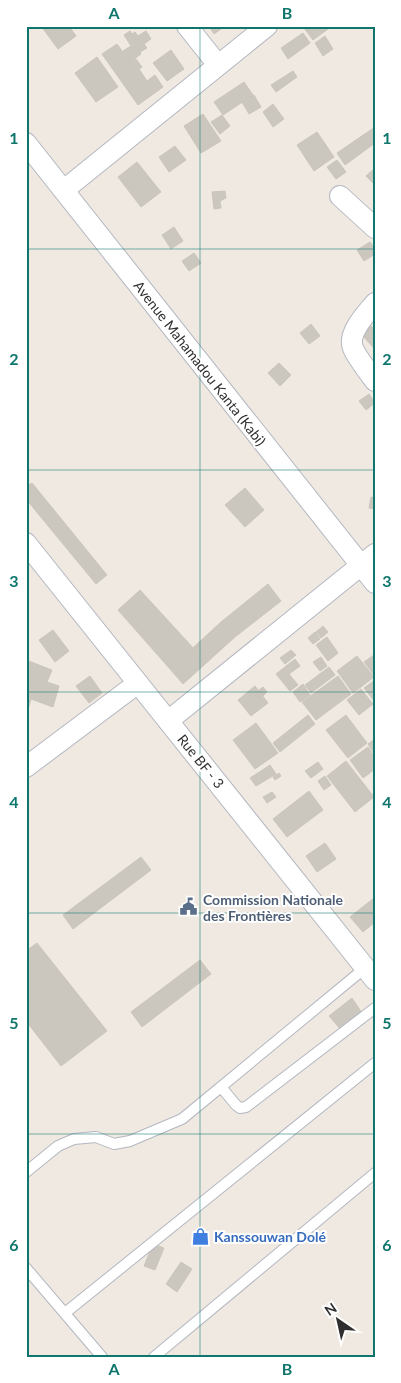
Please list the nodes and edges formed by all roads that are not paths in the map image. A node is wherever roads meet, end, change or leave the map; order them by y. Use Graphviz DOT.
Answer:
graph roads {
  1 [pos="187,26"];
  2 [pos="267,26"];
  3 [pos="218,65"];
  4 [pos="26,142"];
  5 [pos="64,190"];
  6 [pos="340,196"];
  7 [pos="375,228"];
  8 [pos="375,303"];
  9 [pos="375,381"];
  10 [pos="26,543"];
  11 [pos="368,560"];
  12 [pos="375,583"];
  13 [pos="138,683"];
  14 [pos="168,721"];
  15 [pos="26,767"];
  16 [pos="370,974"];
  17 [pos="375,1008"];
  18 [pos="375,1063"];
  19 [pos="221,1087"];
  20 [pos="26,1172"];
  21 [pos="375,1173"];
  22 [pos="26,1268"];
  23 [pos="65,1313"];
  24 [pos="102,1357"];
  25 [pos="154,1357"];
  1 -- 3 [label="street"];
  2 -- 3 [label="street"];
  3 -- 5 [label="street"];
  4 -- 5 [label="street, Avenue Mahamadou Kanta (Kabi)"];
  5 -- 11 [label="street, Avenue Mahamadou Kanta (Kabi)"];
  6 -- 7 [label="street"];
  8 -- 9 [label="street"];
  10 -- 13 [label="street, Rue BF - 3"];
  11 -- 12 [label="street, Avenue Mahamadou Kanta (Kabi)"];
  11 -- 14 [label="street"];
  13 -- 14 [label="street, Rue BF - 3"];
  13 -- 15 [label="street"];
  14 -- 16 [label="street, Rue BF - 3"];
  16 -- 19 [label="lane"];
  17 -- 19 [label="lane"];
  18 -- 23 [label="lane"];
  19 -- 20 [label="lane"];
  21 -- 25 [label="lane"];
  22 -- 23 [label="lane"];
  23 -- 24 [label="lane"];
}
